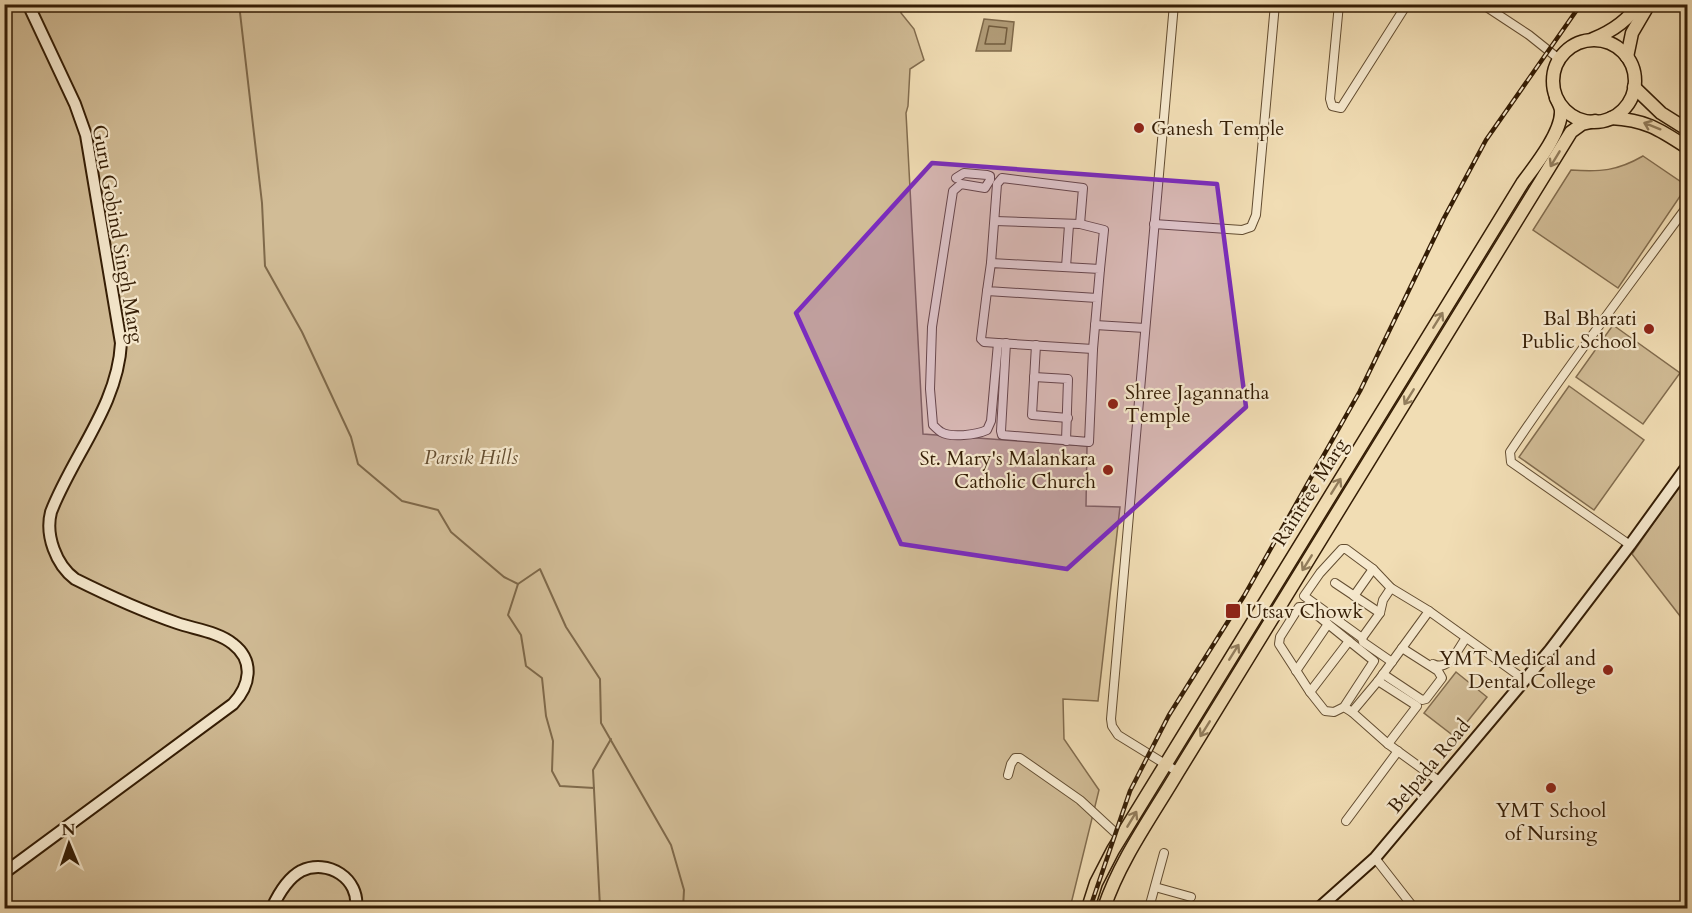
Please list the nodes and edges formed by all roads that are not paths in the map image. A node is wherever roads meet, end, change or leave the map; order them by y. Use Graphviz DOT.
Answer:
graph roads {
  1 [pos="28,4"];
  2 [pos="1174,4"];
  3 [pos="1275,4"];
  4 [pos="1339,4"];
  5 [pos="1407,4"];
  6 [pos="1482,4"];
  7 [pos="1638,4"];
  8 [pos="1649,4"];
  9 [pos="1592,40"];
  10 [pos="1627,57"];
  11 [pos="1559,59"];
  12 [pos="1634,87"];
  13 [pos="1556,98"];
  14 [pos="1611,118"];
  15 [pos="1595,121"];
  16 [pos="1688,130"];
  17 [pos="1688,148"];
  18 [pos="956,178"];
  19 [pos="1688,205"];
  20 [pos="995,220"];
  21 [pos="1080,224"];
  22 [pos="1154,224"];
  23 [pos="1069,225"];
  24 [pos="991,263"];
  25 [pos="1066,267"];
  26 [pos="1100,269"];
  27 [pos="987,291"];
  28 [pos="1097,298"];
  29 [pos="1095,325"];
  30 [pos="1144,328"];
  31 [pos="1002,343"];
  32 [pos="1036,345"];
  33 [pos="1093,349"];
  34 [pos="1034,377"];
  35 [pos="1068,418"];
  36 [pos="1066,441"];
  37 [pos="1688,465"];
  38 [pos="1630,545"];
  39 [pos="1373,569"];
  40 [pos="1335,583"];
  41 [pos="1390,588"];
  42 [pos="1354,596"];
  43 [pos="1429,611"];
  44 [pos="1380,613"];
  45 [pos="1328,624"];
  46 [pos="1362,638"];
  47 [pos="1466,638"];
  48 [pos="1349,641"];
  49 [pos="1403,647"];
  50 [pos="1392,662"];
  51 [pos="1373,663"];
  52 [pos="1296,671"];
  53 [pos="1382,675"];
  54 [pos="1525,680"];
  55 [pos="1310,692"];
  56 [pos="1344,707"];
  57 [pos="1352,712"];
  58 [pos="1399,737"];
  59 [pos="1393,747"];
  60 [pos="1165,764"];
  61 [pos="1178,772"];
  62 [pos="1008,776"];
  63 [pos="1439,781"];
  64 [pos="1346,821"];
  65 [pos="1121,838"];
  66 [pos="1164,853"];
  67 [pos="1375,858"];
  68 [pos="4,873"];
  69 [pos="1155,887"];
  70 [pos="1191,897"];
  71 [pos="272,909"];
  72 [pos="356,909"];
  73 [pos="1088,909"];
  74 [pos="1104,909"];
  75 [pos="1149,909"];
  76 [pos="1319,909"];
  77 [pos="1414,909"];
  1 -- 68 [label="street, Guru Gobind Singh Marg"];
  2 -- 22 [label="street"];
  3 -- 22 [label="street"];
  4 -- 5 [label="street"];
  6 -- 11 [label="street"];
  7 -- 9 [label="main road"];
  8 -- 10 [label="main road"];
  9 -- 10 [label="main road"];
  9 -- 11 [label="main road"];
  10 -- 12 [label="main road"];
  11 -- 13 [label="main road"];
  12 -- 14 [label="main road"];
  12 -- 16 [label="main road"];
  13 -- 15 [label="main road"];
  60 -- 13 [label="main road, Raintree Marg, one-way"];
  14 -- 15 [label="main road"];
  17 -- 14 [label="main road, one-way"];
  15 -- 61 [label="main road, Raintree Marg, one-way"];
  18 -- 31 [label="street"];
  19 -- 38 [label="street"];
  20 -- 21 [label="street"];
  20 -- 23 [label="street"];
  20 -- 24 [label="street"];
  21 -- 23 [label="street"];
  21 -- 26 [label="street"];
  22 -- 30 [label="street"];
  23 -- 25 [label="street"];
  24 -- 25 [label="street"];
  24 -- 27 [label="street"];
  25 -- 26 [label="street"];
  26 -- 28 [label="street"];
  27 -- 28 [label="street"];
  27 -- 31 [label="street"];
  28 -- 29 [label="street"];
  29 -- 30 [label="street"];
  29 -- 33 [label="street"];
  30 -- 60 [label="street"];
  31 -- 32 [label="street"];
  31 -- 36 [label="street"];
  32 -- 33 [label="street"];
  32 -- 34 [label="street"];
  33 -- 36 [label="street"];
  34 -- 35 [label="street"];
  34 -- 35 [label="street"];
  35 -- 36 [label="street"];
  37 -- 38 [label="street, Belpada Road"];
  38 -- 54 [label="street, Belpada Road"];
  39 -- 41 [label="street"];
  39 -- 42 [label="street"];
  39 -- 46 [label="street"];
  40 -- 42 [label="street"];
  41 -- 43 [label="street"];
  41 -- 44 [label="street"];
  42 -- 44 [label="street"];
  43 -- 47 [label="street"];
  43 -- 49 [label="street"];
  44 -- 46 [label="street"];
  45 -- 48 [label="street"];
  45 -- 52 [label="street"];
  45 -- 52 [label="street"];
  46 -- 50 [label="street"];
  47 -- 49 [label="street"];
  47 -- 54 [label="street"];
  48 -- 51 [label="street"];
  48 -- 55 [label="street"];
  49 -- 50 [label="street"];
  49 -- 53 [label="street"];
  50 -- 53 [label="street"];
  51 -- 53 [label="street"];
  51 -- 56 [label="street"];
  52 -- 55 [label="street"];
  53 -- 57 [label="street"];
  53 -- 59 [label="street"];
  54 -- 63 [label="street, Belpada Road"];
  55 -- 56 [label="street"];
  56 -- 57 [label="street"];
  57 -- 59 [label="street"];
  58 -- 59 [label="street"];
  59 -- 63 [label="street"];
  59 -- 64 [label="street"];
  60 -- 61 [label="street"];
  65 -- 60 [label="main road, Raintree Marg, one-way"];
  61 -- 74 [label="main road, Raintree Marg"];
  62 -- 65 [label="street"];
  63 -- 67 [label="street, Belpada Road"];
  65 -- 73 [label="main road, Raintree Marg"];
  66 -- 69 [label="street"];
  67 -- 76 [label="street, Belpada Road"];
  67 -- 77 [label="street"];
  69 -- 70 [label="street"];
  69 -- 75 [label="street"];
  71 -- 72 [label="street"];
}
